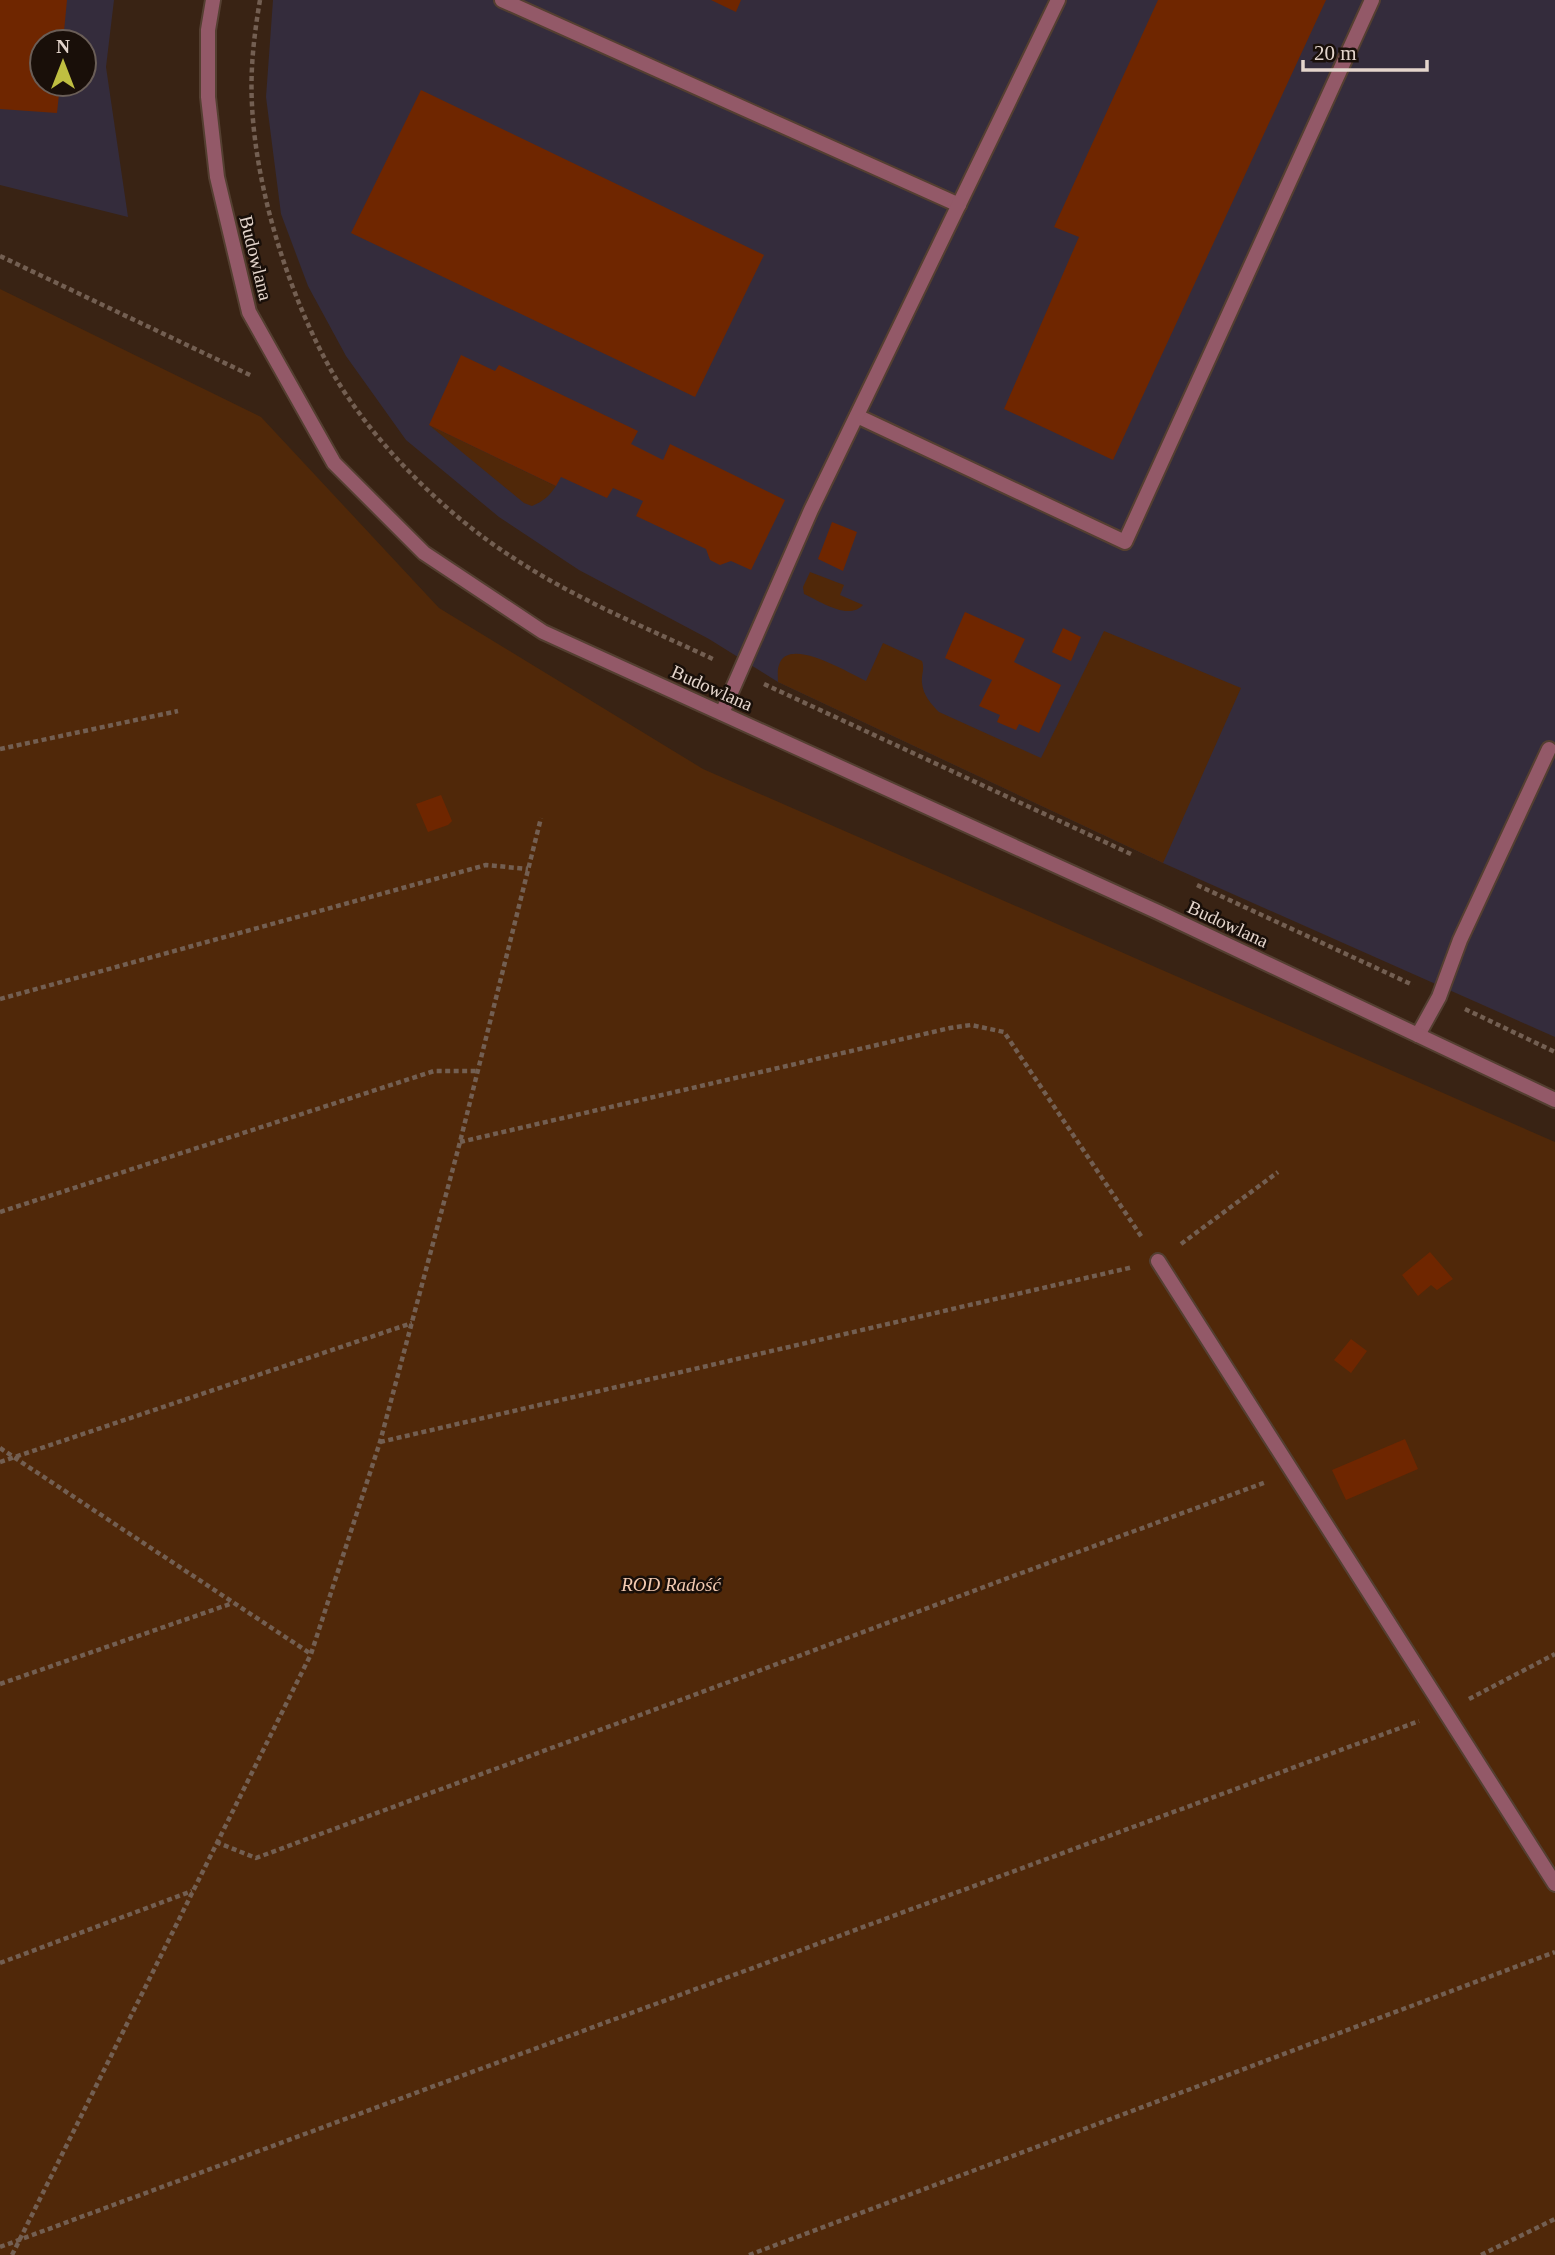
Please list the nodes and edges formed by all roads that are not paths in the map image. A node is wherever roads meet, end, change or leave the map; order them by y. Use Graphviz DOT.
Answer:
graph roads {
  1 [pos="213,0"];
  2 [pos="502,0"];
  3 [pos="1058,0"];
  4 [pos="1372,0"];
  5 [pos="959,205"];
  6 [pos="857,416"];
  7 [pos="722,713"];
  8 [pos="1549,748"];
  9 [pos="1418,1035"];
  10 [pos="1555,1100"];
  11 [pos="1158,1261"];
  12 [pos="1555,1884"];
  1 -- 7 [label="street, Budowlana"];
  2 -- 5 [label="street"];
  3 -- 5 [label="street"];
  4 -- 6 [label="street"];
  5 -- 6 [label="street"];
  6 -- 7 [label="street"];
  7 -- 9 [label="street, Budowlana"];
  8 -- 9 [label="street"];
  9 -- 10 [label="street, Budowlana"];
  11 -- 12 [label="street"];
}
